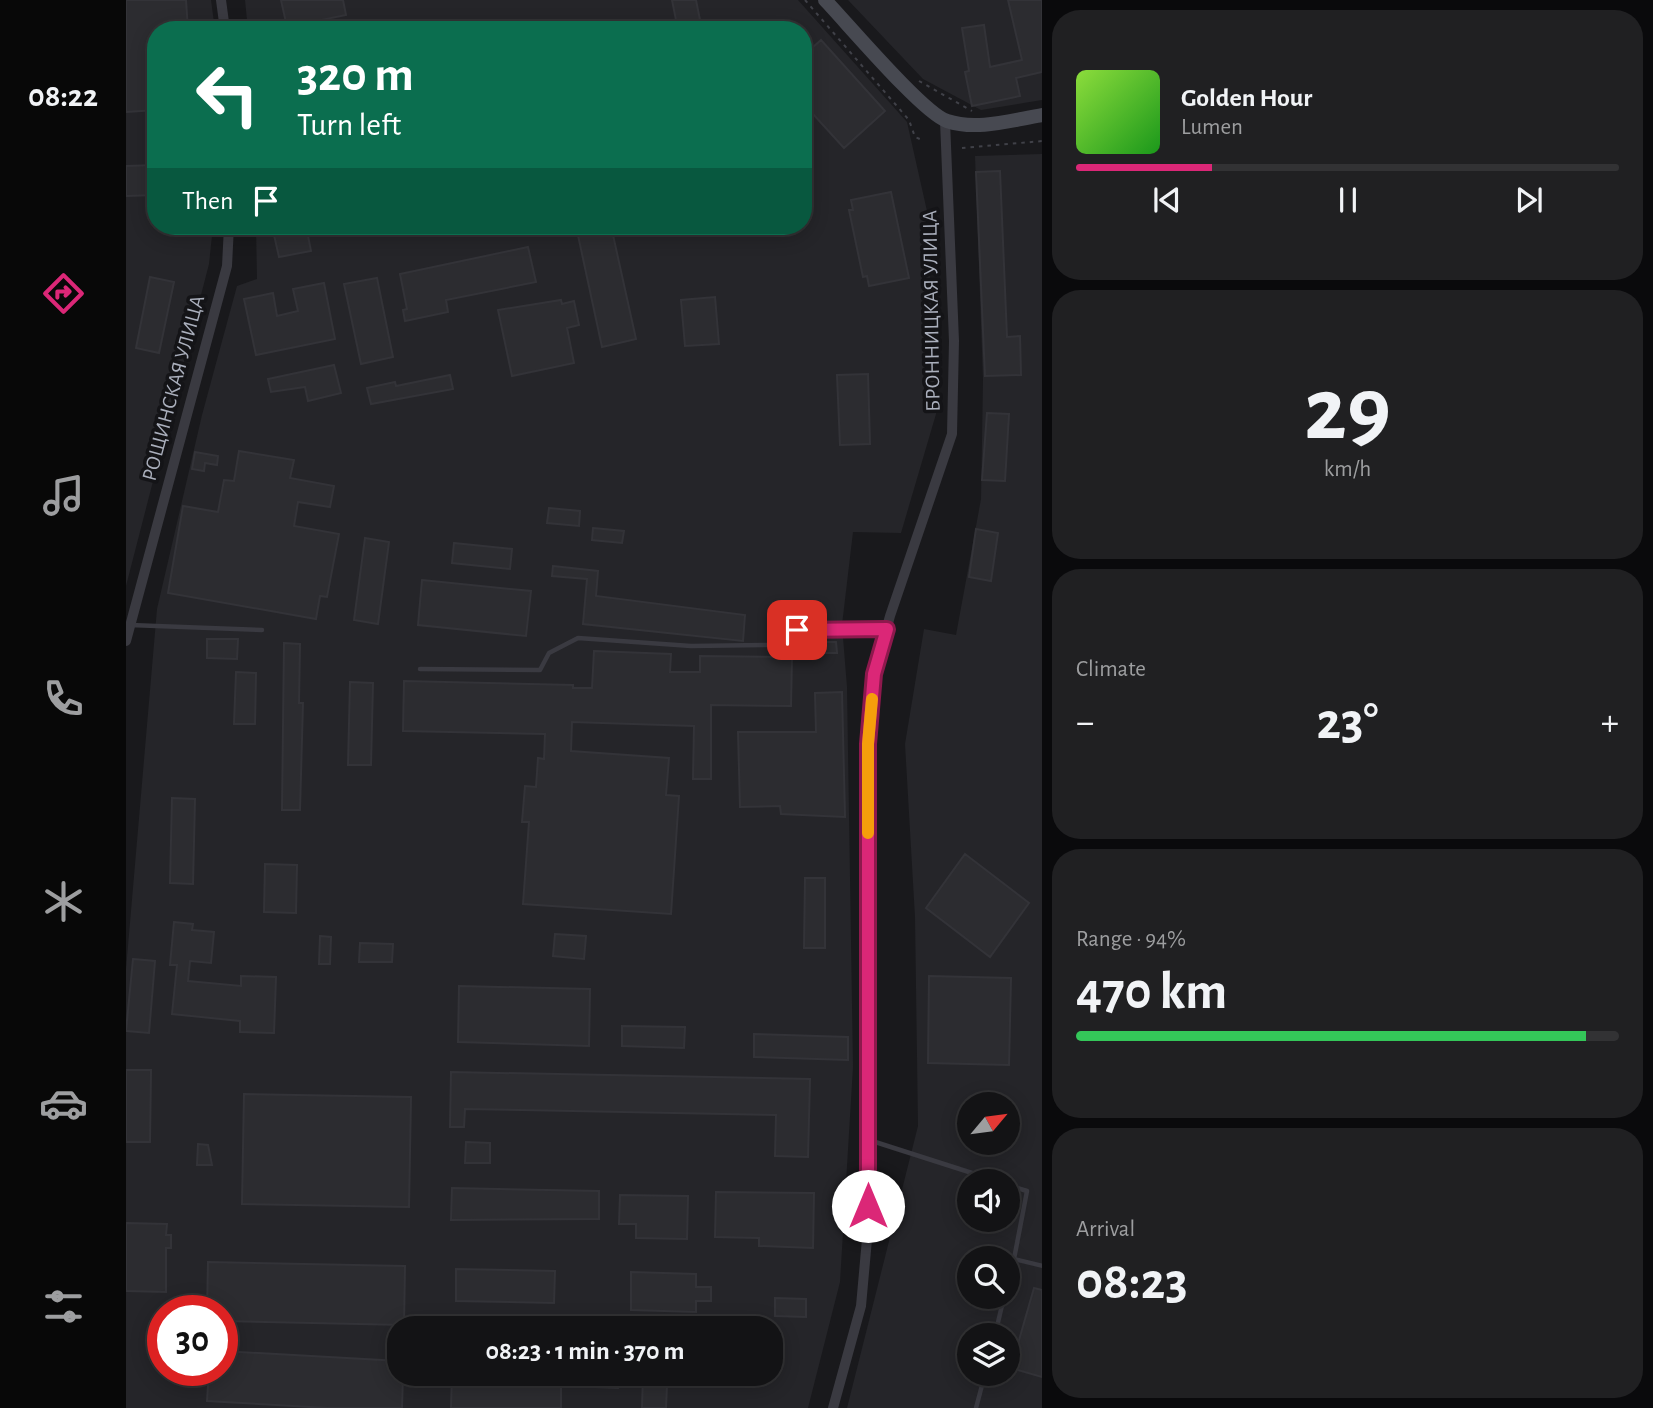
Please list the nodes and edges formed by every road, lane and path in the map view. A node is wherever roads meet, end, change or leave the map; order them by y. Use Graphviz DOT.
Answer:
graph roads {
  1 [pos="221,0"];
  2 [pos="805,0"];
  3 [pos="825,0"];
  4 [pos="224,21"];
  5 [pos="914,78"];
  6 [pos="975,113"];
  7 [pos="1042,114"];
  8 [pos="945,121"];
  9 [pos="922,140"];
  10 [pos="1042,141"];
  11 [pos="962,148"];
  12 [pos="229,235"];
  13 [pos="129,625"];
  14 [pos="887,629"];
  15 [pos="262,630"];
  16 [pos="126,641"];
  17 [pos="420,669"];
  18 [pos="868,1139"];
  19 [pos="960,1169"];
  20 [pos="1020,1189"];
  21 [pos="1020,1228"];
  22 [pos="1020,1260"];
  23 [pos="1042,1266"];
  24 [pos="982,1386"];
  25 [pos="833,1408"];
  26 [pos="976,1408"];
  1 -- 4 [label="street"];
  2 -- 9 [label="path"];
  3 -- 8 [label="main road"];
  5 -- 6 [label="path"];
  7 -- 8 [label="main road"];
  8 -- 14 [label="street, БРОННИЦКАЯ УЛИЦА"];
  10 -- 11 [label="path"];
  12 -- 13 [label="street, РОЩИНСКАЯ УЛИЦА"];
  13 -- 15 [label="lane"];
  13 -- 16 [label="street, РОЩИНСКАЯ УЛИЦА"];
  14 -- 17 [label="lane"];
  14 -- 18 [label="street, БРОННИЦКАЯ УЛИЦА"];
  18 -- 19 [label="lane"];
  18 -- 25 [label="street, БРОННИЦКАЯ УЛИЦА"];
  20 -- 21 [label="lane"];
  22 -- 23 [label="lane"];
  24 -- 26 [label="lane"];
}
